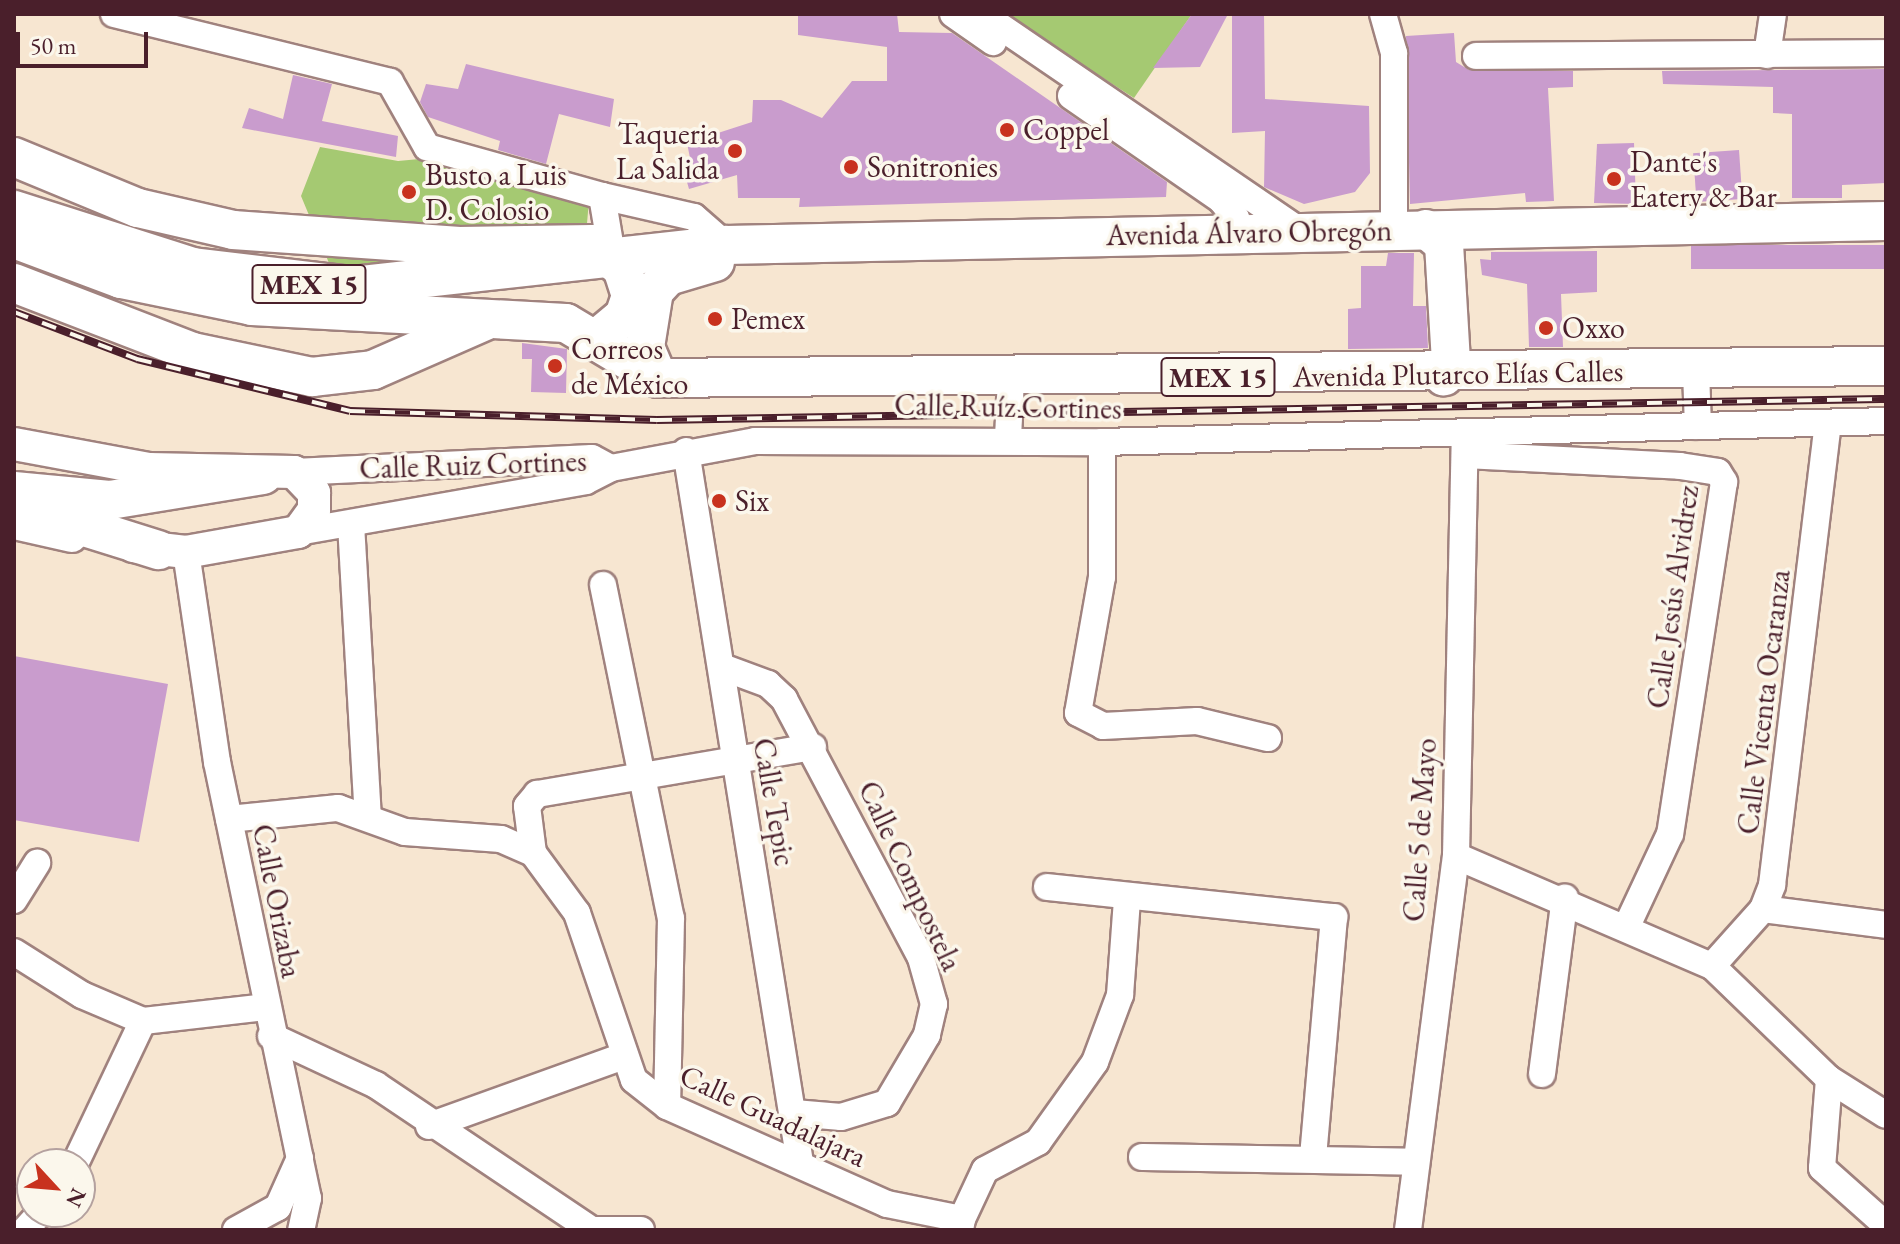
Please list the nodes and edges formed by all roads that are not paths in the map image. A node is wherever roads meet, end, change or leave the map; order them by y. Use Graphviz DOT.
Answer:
graph roads {
  1 [pos="114,14"];
  2 [pos="953,14"];
  3 [pos="982,14"];
  4 [pos="1383,14"];
  5 [pos="1773,14"];
  6 [pos="1886,53"];
  7 [pos="1767,55"];
  8 [pos="1476,56"];
  9 [pos="14,157"];
  10 [pos="602,196"];
  11 [pos="14,210"];
  12 [pos="1886,221"];
  13 [pos="1410,230"];
  14 [pos="1487,230"];
  15 [pos="1235,231"];
  16 [pos="1300,231"];
  17 [pos="14,239"];
  18 [pos="726,245"];
  19 [pos="783,245"];
  20 [pos="612,255"];
  21 [pos="569,263"];
  22 [pos="14,283"];
  23 [pos="490,317"];
  24 [pos="582,330"];
  25 [pos="1886,366"];
  26 [pos="1696,370"];
  27 [pos="1484,375"];
  28 [pos="1444,376"];
  29 [pos="658,378"];
  30 [pos="1011,379"];
  31 [pos="1886,421"];
  32 [pos="1828,425"];
  33 [pos="1698,426"];
  34 [pos="1008,437"];
  35 [pos="1102,442"];
  36 [pos="14,444"];
  37 [pos="1465,444"];
  38 [pos="686,451"];
  39 [pos="611,468"];
  40 [pos="278,474"];
  41 [pos="26,506"];
  42 [pos="351,524"];
  43 [pos="298,532"];
  44 [pos="172,551"];
  45 [pos="603,585"];
  46 [pos="722,667"];
  47 [pos="1268,738"];
  48 [pos="813,747"];
  49 [pos="732,759"];
  50 [pos="647,777"];
  51 [pos="368,816"];
  52 [pos="229,819"];
  53 [pos="533,853"];
  54 [pos="1456,856"];
  55 [pos="37,863"];
  56 [pos="1047,887"];
  57 [pos="1565,897"];
  58 [pos="1127,899"];
  59 [pos="14,900"];
  60 [pos="1763,909"];
  61 [pos="1886,925"];
  62 [pos="1627,926"];
  63 [pos="14,952"];
  64 [pos="1712,966"];
  65 [pos="265,1007"];
  66 [pos="143,1021"];
  67 [pos="271,1036"];
  68 [pos="621,1057"];
  69 [pos="1542,1074"];
  70 [pos="1829,1079"];
  71 [pos="668,1099"];
  72 [pos="794,1113"];
  73 [pos="1886,1115"];
  74 [pos="429,1126"];
  75 [pos="83,1148"];
  76 [pos="1142,1157"];
  77 [pos="300,1158"];
  78 [pos="1313,1159"];
  79 [pos="1416,1162"];
  80 [pos="800,1163"];
  81 [pos="961,1224"];
  82 [pos="1886,1225"];
  83 [pos="589,1229"];
  84 [pos="236,1230"];
  85 [pos="301,1230"];
  86 [pos="641,1230"];
  87 [pos="1408,1230"];
  1 -- 10 [label="street"];
  2 -- 15 [label="street"];
  3 -- 16 [label="street"];
  4 -- 13 [label="street"];
  5 -- 7 [label="street"];
  6 -- 7 [label="street"];
  7 -- 8 [label="street"];
  9 -- 20 [label="highway"];
  10 -- 18 [label="street"];
  10 -- 20 [label="street"];
  11 -- 21 [label="highway, MEX 15"];
  12 -- 14 [label="highway, Avenida Álvaro Obregón / MEX 15"];
  13 -- 14 [label="highway, Avenida Álvaro Obregón / MEX 15"];
  13 -- 16 [label="highway, Avenida Álvaro Obregón / MEX 15"];
  13 -- 28 [label="highway"];
  14 -- 27 [label="highway"];
  15 -- 16 [label="highway, Avenida Álvaro Obregón / MEX 15"];
  15 -- 19 [label="highway, Avenida Álvaro Obregón / MEX 15"];
  17 -- 23 [label="highway, MEX 15"];
  18 -- 19 [label="highway, Avenida Álvaro Obregón / MEX 15"];
  18 -- 20 [label="highway, Avenida Álvaro Obregón / MEX 15"];
  19 -- 29 [label="highway"];
  20 -- 21 [label="highway, MEX 15"];
  20 -- 24 [label="highway"];
  21 -- 24 [label="highway"];
  22 -- 23 [label="highway"];
  23 -- 24 [label="highway, MEX 15"];
  24 -- 29 [label="highway, MEX 15"];
  25 -- 26 [label="highway, Avenida Plutarco Elías Calles / MEX 15"];
  26 -- 27 [label="highway, Avenida Plutarco Elías Calles / MEX 15"];
  26 -- 33 [label="street"];
  27 -- 28 [label="highway, Avenida Plutarco Elías Calles / MEX 15"];
  28 -- 30 [label="highway, Avenida Plutarco Elías Calles / MEX 15"];
  29 -- 30 [label="highway, Avenida Plutarco Elías Calles / MEX 15"];
  30 -- 34 [label="street"];
  31 -- 32 [label="street, Calle Ruíz Cortines"];
  32 -- 33 [label="street, Calle Ruíz Cortines"];
  32 -- 60 [label="street, Calle Vicenta Ocaranza"];
  33 -- 37 [label="street, Calle Ruíz Cortines"];
  34 -- 35 [label="street, Calle Ruíz Cortines"];
  34 -- 38 [label="street, Calle Ruíz Cortines"];
  35 -- 37 [label="street, Calle Ruíz Cortines"];
  35 -- 47 [label="street"];
  36 -- 40 [label="main road, Calle Ruiz Cortines"];
  37 -- 54 [label="street, Calle 5 de Mayo"];
  37 -- 62 [label="street, Calle Jesús Alvidrez"];
  38 -- 39 [label="street, Calle Ruíz Cortines"];
  38 -- 46 [label="street, Calle Tepic"];
  39 -- 40 [label="street, Calle Ruiz Cortines"];
  39 -- 42 [label="street, Calle Ruiz Cortines"];
  40 -- 41 [label="highway"];
  40 -- 43 [label="main road"];
  41 -- 44 [label="highway"];
  42 -- 43 [label="street, Calle Ruiz Cortines"];
  42 -- 51 [label="street"];
  43 -- 44 [label="main road, Calle Ruiz Cortines"];
  44 -- 52 [label="street, Calle Orizaba"];
  45 -- 50 [label="street"];
  46 -- 48 [label="street, Calle Compostela"];
  46 -- 49 [label="street, Calle Tepic"];
  48 -- 49 [label="street"];
  48 -- 72 [label="street, Calle Compostela"];
  49 -- 50 [label="street"];
  49 -- 72 [label="street, Calle Tepic"];
  50 -- 53 [label="street"];
  50 -- 71 [label="street"];
  51 -- 52 [label="street"];
  51 -- 53 [label="street"];
  52 -- 65 [label="street, Calle Orizaba"];
  53 -- 68 [label="street, Calle Guadalajara"];
  54 -- 57 [label="street"];
  54 -- 79 [label="street, Calle 5 de Mayo"];
  55 -- 59 [label="street"];
  56 -- 58 [label="street"];
  57 -- 62 [label="street"];
  57 -- 69 [label="street"];
  58 -- 78 [label="street"];
  58 -- 81 [label="street"];
  60 -- 61 [label="street"];
  60 -- 64 [label="street, Calle Vicenta Ocaranza"];
  62 -- 64 [label="street"];
  63 -- 66 [label="street"];
  64 -- 70 [label="street"];
  65 -- 66 [label="street"];
  65 -- 67 [label="street, Calle Orizaba"];
  66 -- 75 [label="street"];
  67 -- 74 [label="street"];
  67 -- 77 [label="street, Calle Orizaba"];
  68 -- 71 [label="street, Calle Guadalajara"];
  68 -- 74 [label="street"];
  70 -- 73 [label="street"];
  70 -- 82 [label="street"];
  71 -- 80 [label="street, Calle Guadalajara"];
  72 -- 80 [label="street, Calle Tepic"];
  74 -- 83 [label="street"];
  76 -- 78 [label="street"];
  77 -- 84 [label="street"];
  77 -- 85 [label="street, Calle Orizaba"];
  78 -- 79 [label="street"];
  79 -- 87 [label="street, Calle 5 de Mayo"];
  80 -- 81 [label="street, Calle Guadalajara"];
  83 -- 86 [label="street"];
}
